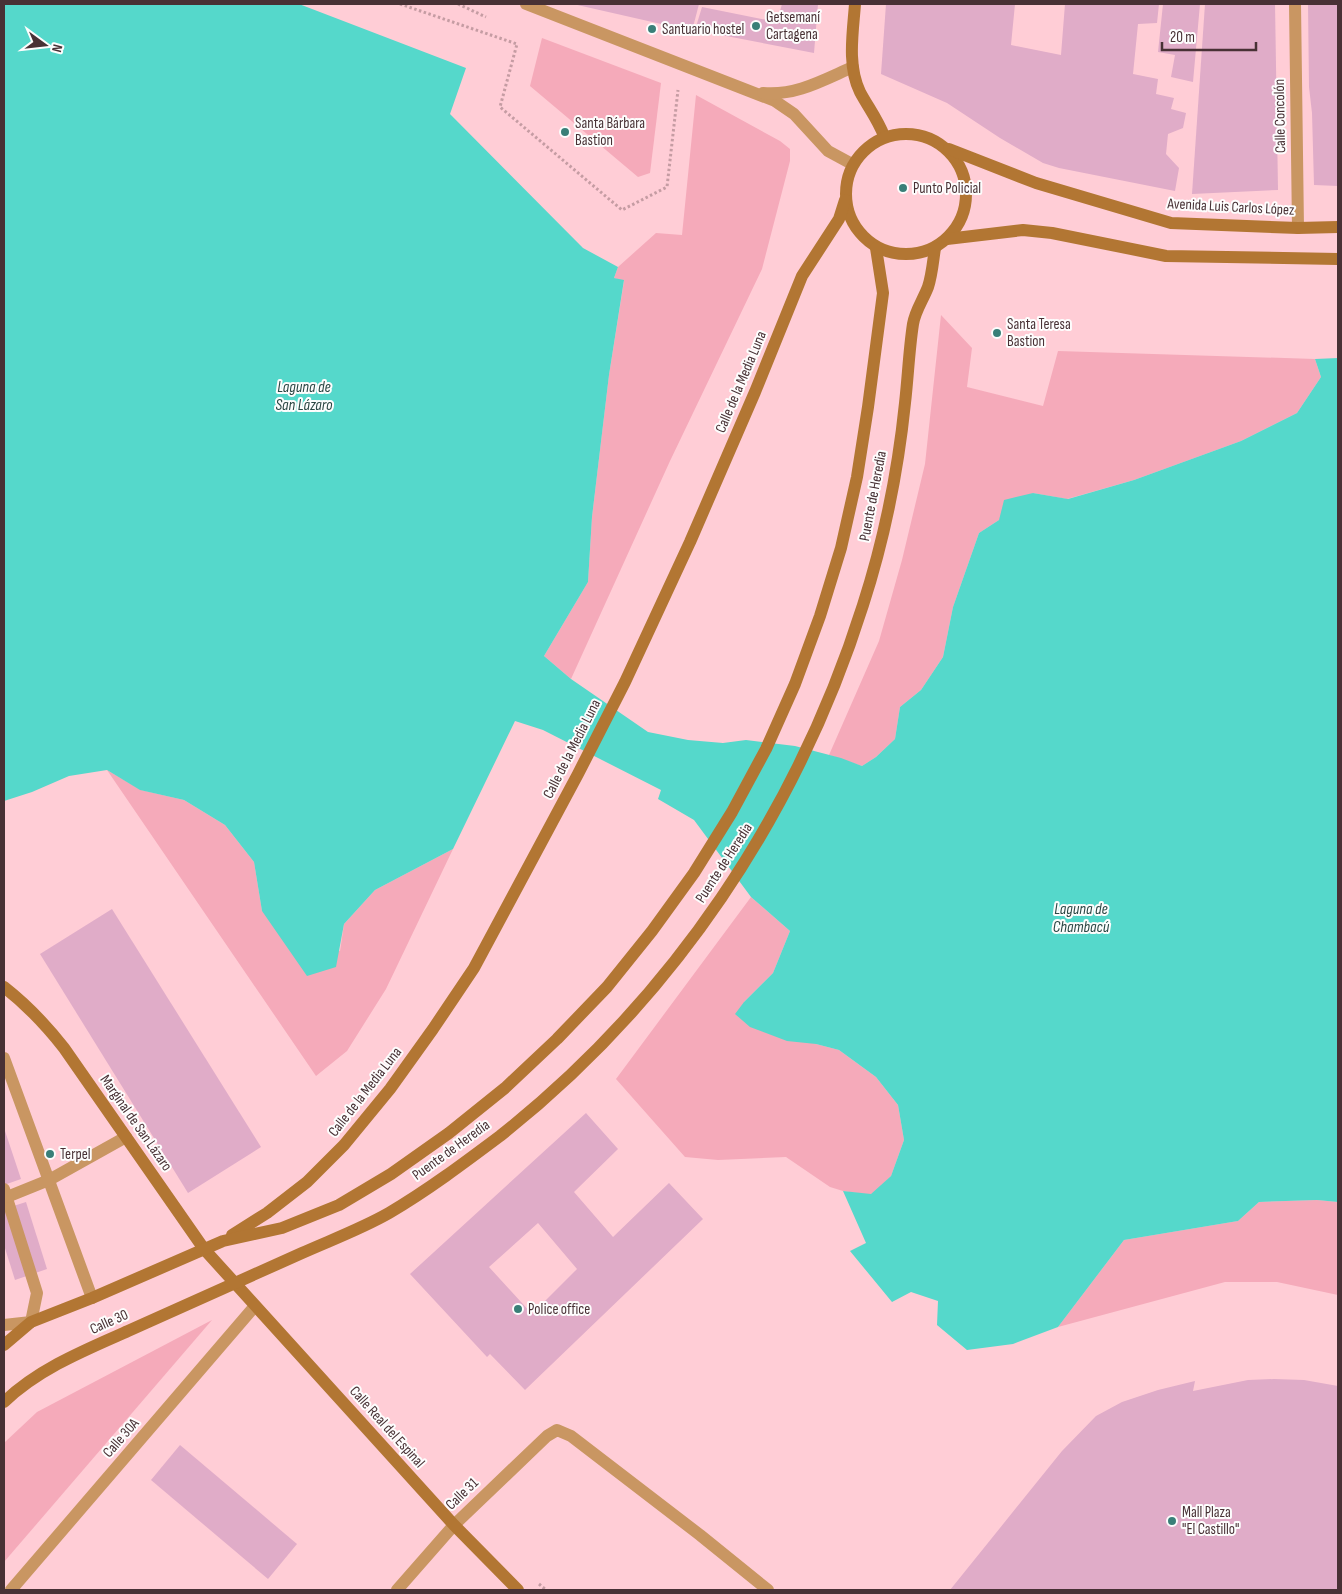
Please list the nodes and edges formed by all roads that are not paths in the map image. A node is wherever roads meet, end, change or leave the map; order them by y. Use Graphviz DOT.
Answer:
graph roads {
  1 [pos="526,4"];
  2 [pos="855,4"];
  3 [pos="1295,4"];
  4 [pos="853,67"];
  5 [pos="753,92"];
  6 [pos="884,136"];
  7 [pos="949,149"];
  8 [pos="852,164"];
  9 [pos="845,200"];
  10 [pos="1338,226"];
  11 [pos="1298,228"];
  12 [pos="947,239"];
  13 [pos="876,248"];
  14 [pos="935,248"];
  15 [pos="1338,259"];
  16 [pos="4,987"];
  17 [pos="4,1058"];
  18 [pos="126,1137"];
  19 [pos="49,1180"];
  20 [pos="5,1193"];
  21 [pos="223,1240"];
  22 [pos="204,1249"];
  23 [pos="235,1284"];
  24 [pos="92,1298"];
  25 [pos="255,1306"];
  26 [pos="31,1322"];
  27 [pos="4,1325"];
  28 [pos="4,1345"];
  29 [pos="4,1402"];
  30 [pos="454,1525"];
  31 [pos="11,1590"];
  32 [pos="397,1590"];
  33 [pos="518,1590"];
  34 [pos="768,1590"];
  1 -- 5 [label="street"];
  2 -- 4 [label="main road"];
  3 -- 11 [label="street, Calle Concolón"];
  4 -- 5 [label="street"];
  4 -- 6 [label="main road"];
  5 -- 8 [label="street"];
  6 -- 7 [label="main road"];
  6 -- 8 [label="main road"];
  7 -- 11 [label="main road, Avenida Luis Carlos López"];
  7 -- 12 [label="main road"];
  8 -- 9 [label="main road"];
  9 -- 13 [label="main road"];
  9 -- 21 [label="main road, Calle de la Media Luna"];
  10 -- 11 [label="main road, Avenida Luis Carlos López"];
  12 -- 14 [label="main road"];
  12 -- 15 [label="main road"];
  13 -- 14 [label="main road"];
  13 -- 21 [label="main road, Puente de Heredia"];
  14 -- 23 [label="main road, Puente de Heredia"];
  16 -- 18 [label="main road, Marginal de San Lázaro"];
  17 -- 19 [label="street"];
  18 -- 19 [label="street"];
  18 -- 22 [label="main road, Marginal de San Lázaro"];
  19 -- 20 [label="street"];
  19 -- 24 [label="street"];
  20 -- 26 [label="street"];
  21 -- 22 [label="main road, Puente de Heredia"];
  22 -- 23 [label="main road, Marginal de San Lázaro"];
  22 -- 24 [label="main road, Calle 30"];
  23 -- 25 [label="main road, Calle Real del Espinal"];
  23 -- 29 [label="main road, Calle 30"];
  24 -- 26 [label="main road, Calle 30"];
  25 -- 30 [label="main road, Calle Real del Espinal"];
  25 -- 31 [label="street, Calle 30A"];
  26 -- 27 [label="street"];
  26 -- 28 [label="main road, Calle 30"];
  30 -- 32 [label="street, Calle 31"];
  30 -- 33 [label="main road, Calle Real del Espinal"];
  30 -- 34 [label="street, Calle 31"];
}
